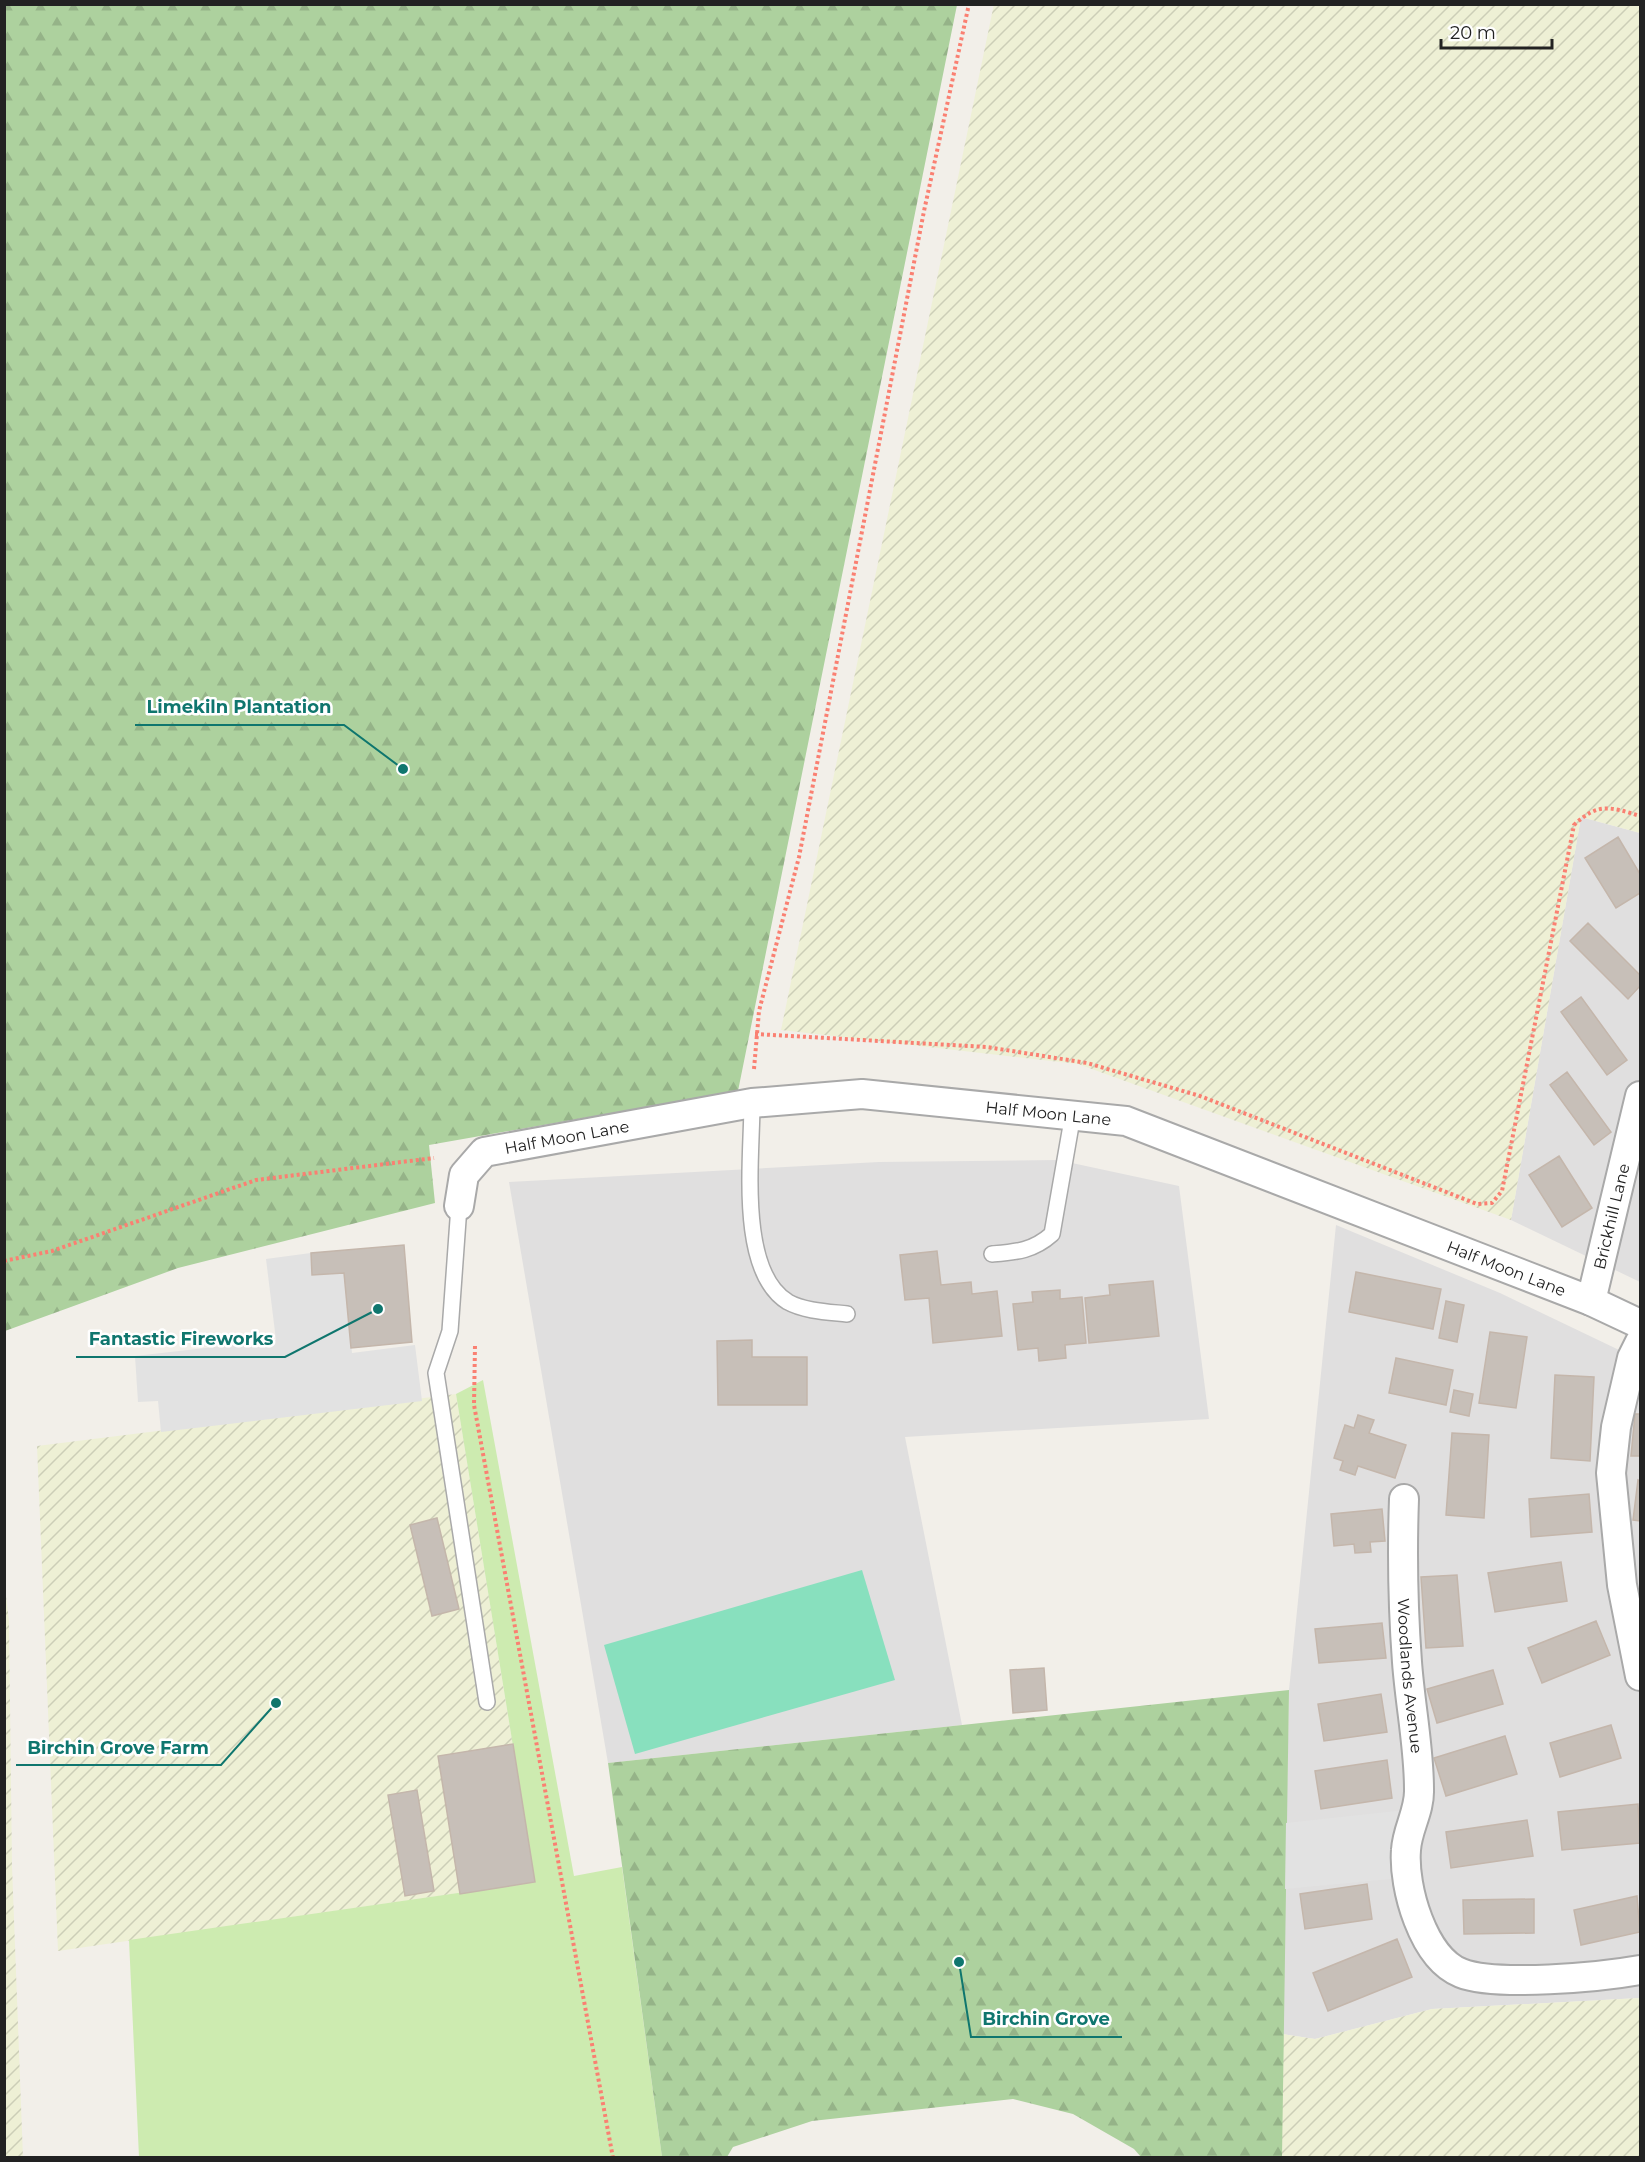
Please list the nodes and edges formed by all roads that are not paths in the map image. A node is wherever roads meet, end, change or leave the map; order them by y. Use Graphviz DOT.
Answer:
graph roads {
  1 [pos="1641,1095"];
  2 [pos="752,1103"];
  3 [pos="1073,1114"];
  4 [pos="459,1206"];
  5 [pos="992,1254"];
  6 [pos="1590,1301"];
  7 [pos="846,1314"];
  8 [pos="1641,1324"];
  9 [pos="1641,1342"];
  10 [pos="1404,1499"];
  11 [pos="1641,1676"];
  12 [pos="487,1702"];
  13 [pos="1641,1970"];
  1 -- 6 [label="street, Brickhill Lane"];
  2 -- 3 [label="street, Half Moon Lane"];
  2 -- 4 [label="street, Half Moon Lane"];
  2 -- 7 [label="lane"];
  3 -- 5 [label="lane"];
  3 -- 6 [label="street, Half Moon Lane"];
  4 -- 12 [label="lane"];
  6 -- 8 [label="street, Half Moon Lane"];
  9 -- 11 [label="street"];
  10 -- 13 [label="street, Woodlands Avenue"];
}
